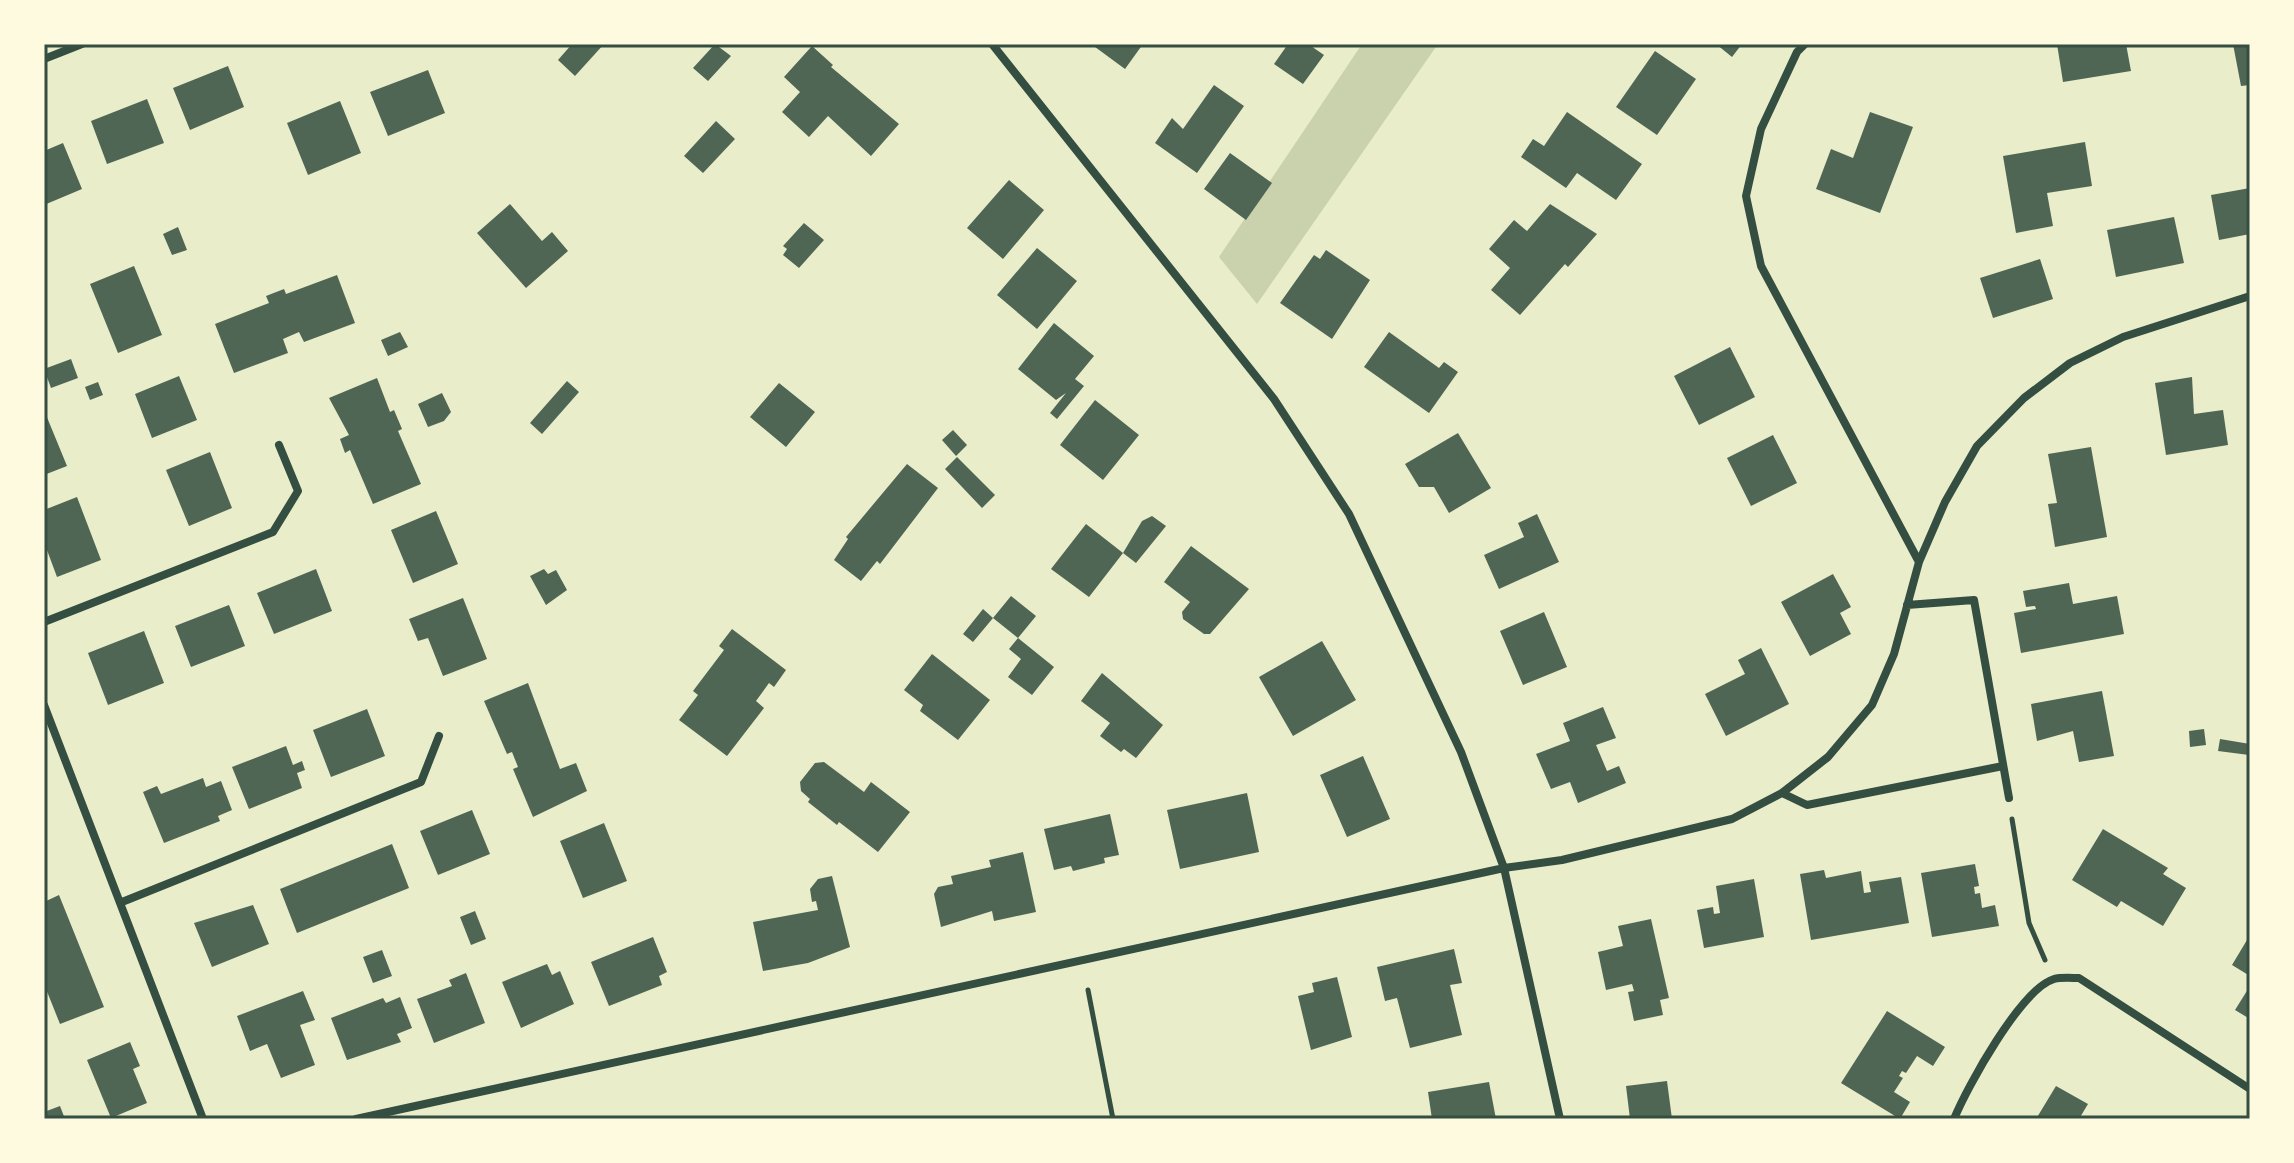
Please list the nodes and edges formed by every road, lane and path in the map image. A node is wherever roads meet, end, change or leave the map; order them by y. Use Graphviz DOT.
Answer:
graph roads {
  1 [pos="82,44"];
  2 [pos="992,44"];
  3 [pos="1805,44"];
  4 [pos="44,59"];
  5 [pos="2250,296"];
  6 [pos="279,445"];
  7 [pos="1919,562"];
  8 [pos="1907,605"];
  9 [pos="44,622"];
  10 [pos="44,705"];
  11 [pos="439,736"];
  12 [pos="2003,766"];
  13 [pos="1782,793"];
  14 [pos="2009,798"];
  15 [pos="1504,868"];
  16 [pos="122,902"];
  17 [pos="2052,979"];
  18 [pos="1088,990"];
  19 [pos="2250,1089"];
  20 [pos="203,1119"];
  21 [pos="356,1119"];
  22 [pos="1113,1119"];
  23 [pos="1560,1119"];
  24 [pos="1954,1119"];
  1 -- 4 [label="street"];
  2 -- 15 [label="street"];
  3 -- 7 [label="street"];
  5 -- 7 [label="street"];
  6 -- 9 [label="street"];
  7 -- 8 [label="street"];
  8 -- 12 [label="street"];
  8 -- 13 [label="street"];
  10 -- 16 [label="street"];
  11 -- 16 [label="street"];
  12 -- 13 [label="street"];
  12 -- 14 [label="street"];
  13 -- 15 [label="street"];
  14 -- 17 [label="path"];
  15 -- 21 [label="street"];
  15 -- 23 [label="street"];
  16 -- 20 [label="street"];
  17 -- 19 [label="street"];
  17 -- 24 [label="street"];
  18 -- 22 [label="path"];
}
